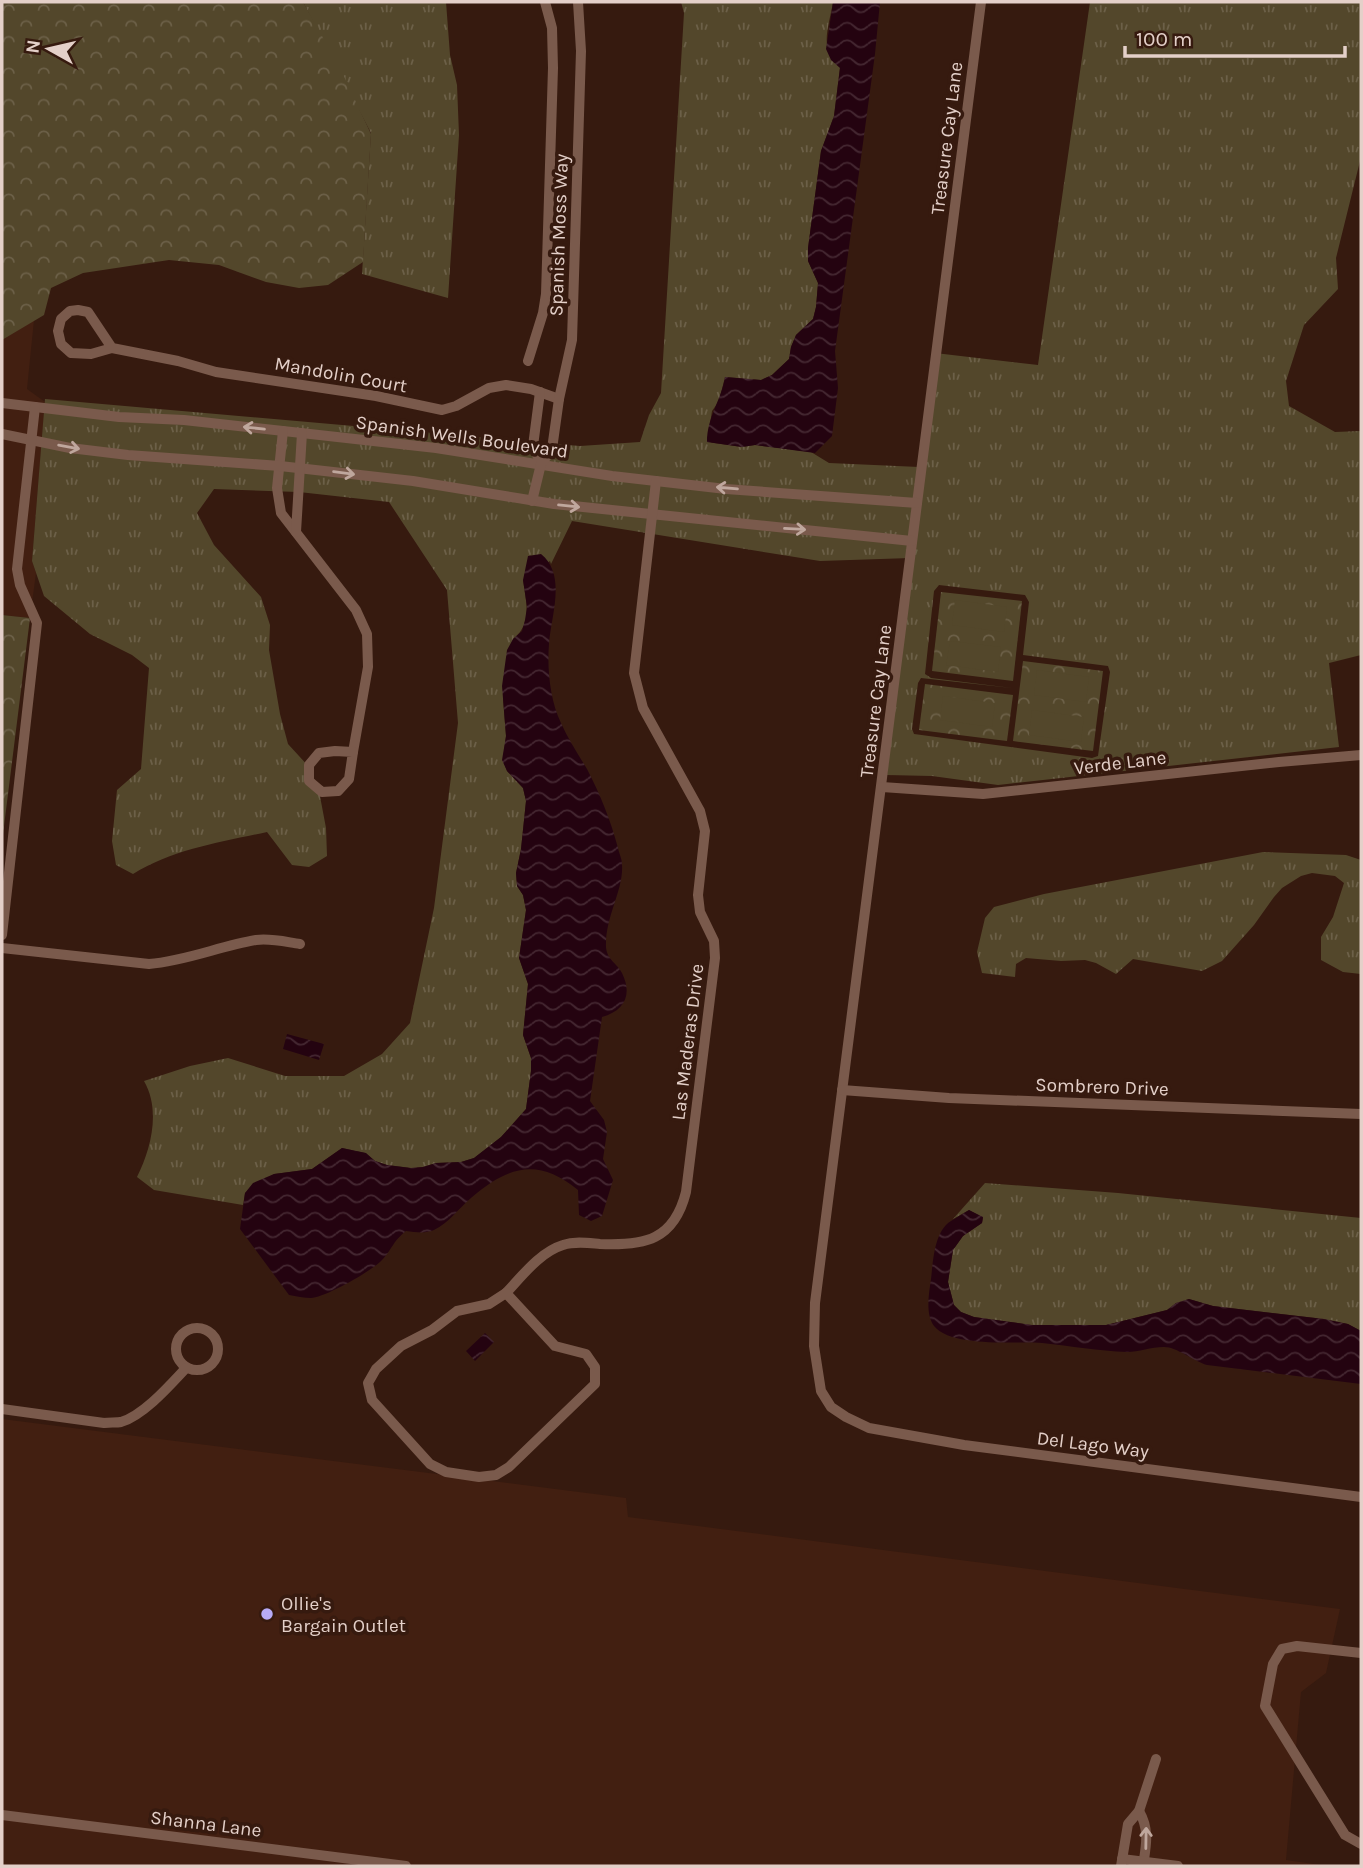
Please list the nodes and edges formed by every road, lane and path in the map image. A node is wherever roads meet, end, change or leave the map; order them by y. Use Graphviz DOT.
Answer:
graph roads {
  1 [pos="545,2"];
  2 [pos="578,2"];
  3 [pos="981,2"];
  4 [pos="112,348"];
  5 [pos="528,361"];
  6 [pos="540,392"];
  7 [pos="559,399"];
  8 [pos="2,403"];
  9 [pos="35,407"];
  10 [pos="283,431"];
  11 [pos="302,433"];
  12 [pos="2,434"];
  13 [pos="30,439"];
  14 [pos="541,464"];
  15 [pos="281,466"];
  16 [pos="299,468"];
  17 [pos="656,481"];
  18 [pos="532,501"];
  19 [pos="917,503"];
  20 [pos="651,515"];
  21 [pos="296,532"];
  22 [pos="912,541"];
  23 [pos="353,752"];
  24 [pos="1361,755"];
  25 [pos="882,787"];
  26 [pos="2,935"];
  27 [pos="300,944"];
  28 [pos="2,948"];
  29 [pos="842,1090"];
  30 [pos="1361,1114"];
  31 [pos="506,1293"];
  32 [pos="186,1368"];
  33 [pos="829,1402"];
  34 [pos="2,1409"];
  35 [pos="1361,1497"];
  36 [pos="1361,1653"];
  37 [pos="1156,1759"];
  38 [pos="1139,1811"];
  39 [pos="2,1815"];
  40 [pos="1361,1844"];
  41 [pos="1122,1863"];
  42 [pos="1144,1864"];
  43 [pos="406,1866"];
  44 [pos="1178,1866"];
  1 -- 5 [label="street, Spanish Moss Way"];
  2 -- 7 [label="street, Spanish Moss Way"];
  3 -- 19 [label="street, Treasure Cay Lane"];
  4 -- 4 [label="street, Mandolin Court"];
  4 -- 6 [label="street, Mandolin Court"];
  6 -- 7 [label="street, Mandolin Court"];
  6 -- 14 [label="street, Spanish Moss Way"];
  7 -- 14 [label="street, Spanish Moss Way"];
  8 -- 9 [label="street, Spanish Wells Boulevard"];
  10 -- 9 [label="street, Spanish Wells Boulevard, one-way"];
  9 -- 13 [label="street"];
  10 -- 11 [label="street, Spanish Wells Boulevard"];
  10 -- 15 [label="street"];
  11 -- 14 [label="street, Spanish Wells Boulevard"];
  11 -- 16 [label="street"];
  12 -- 13 [label="street"];
  13 -- 15 [label="street, one-way"];
  13 -- 26 [label="street"];
  14 -- 17 [label="street, Spanish Wells Boulevard"];
  14 -- 18 [label="street, Spanish Moss Way"];
  15 -- 16 [label="street"];
  15 -- 21 [label="street"];
  16 -- 18 [label="street, one-way"];
  16 -- 21 [label="street"];
  19 -- 17 [label="street, Spanish Wells Boulevard, one-way"];
  17 -- 20 [label="street, Las Maderas Drive"];
  18 -- 20 [label="street, one-way"];
  19 -- 22 [label="street, Treasure Cay Lane"];
  20 -- 22 [label="street, one-way"];
  20 -- 31 [label="street, Las Maderas Drive"];
  21 -- 23 [label="street"];
  22 -- 25 [label="street, Treasure Cay Lane"];
  23 -- 23 [label="street"];
  24 -- 25 [label="street, Verde Lane"];
  25 -- 29 [label="street, Treasure Cay Lane"];
  27 -- 28 [label="street"];
  29 -- 30 [label="street, Sombrero Drive"];
  29 -- 33 [label="street, Treasure Cay Lane"];
  31 -- 31 [label="street, Las Maderas Drive"];
  32 -- 32 [label="street"];
  32 -- 34 [label="street"];
  33 -- 35 [label="street, Del Lago Way"];
  36 -- 40 [label="street"];
  37 -- 38 [label="street"];
  38 -- 41 [label="street"];
  42 -- 38 [label="street, one-way"];
  39 -- 43 [label="street, Shanna Lane"];
  41 -- 42 [label="street"];
  42 -- 44 [label="street"];
}
